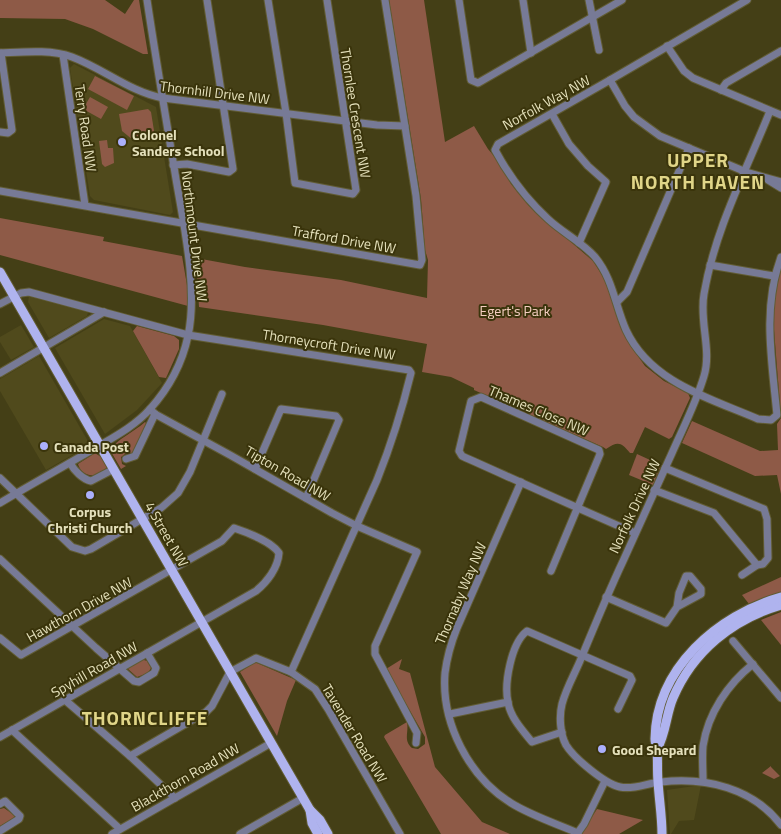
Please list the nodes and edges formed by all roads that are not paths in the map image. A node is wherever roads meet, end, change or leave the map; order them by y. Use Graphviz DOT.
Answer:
graph roads {
  1 [pos="146,0"];
  2 [pos="207,0"];
  3 [pos="268,0"];
  4 [pos="326,0"];
  5 [pos="385,0"];
  6 [pos="459,0"];
  7 [pos="523,0"];
  8 [pos="588,0"];
  9 [pos="622,0"];
  10 [pos="746,0"];
  11 [pos="591,18"];
  12 [pos="668,46"];
  13 [pos="599,50"];
  14 [pos="781,52"];
  15 [pos="1,53"];
  16 [pos="531,53"];
  17 [pos="63,55"];
  18 [pos="610,80"];
  19 [pos="721,90"];
  20 [pos="163,98"];
  21 [pos="224,107"];
  22 [pos="770,111"];
  23 [pos="286,113"];
  24 [pos="552,114"];
  25 [pos="781,116"];
  26 [pos="345,120"];
  27 [pos="405,126"];
  28 [pos="0,132"];
  29 [pos="689,148"];
  30 [pos="174,166"];
  31 [pos="746,172"];
  32 [pos="766,179"];
  33 [pos="781,182"];
  34 [pos="781,188"];
  35 [pos="0,191"];
  36 [pos="85,205"];
  37 [pos="183,222"];
  38 [pos="579,243"];
  39 [pos="781,257"];
  40 [pos="710,265"];
  41 [pos="0,272"];
  42 [pos="774,276"];
  43 [pos="4,286"];
  44 [pos="14,296"];
  45 [pos="617,302"];
  46 [pos="0,304"];
  47 [pos="104,312"];
  48 [pos="188,335"];
  49 [pos="44,347"];
  50 [pos="0,373"];
  51 [pos="698,393"];
  52 [pos="222,394"];
  53 [pos="152,412"];
  54 [pos="203,440"];
  55 [pos="100,445"];
  56 [pos="126,460"];
  57 [pos="70,463"];
  58 [pos="665,468"];
  59 [pos="114,469"];
  60 [pos="255,469"];
  61 [pos="0,478"];
  62 [pos="521,482"];
  63 [pos="654,490"];
  64 [pos="16,493"];
  65 [pos="306,498"];
  66 [pos="0,503"];
  67 [pos="578,508"];
  68 [pos="142,519"];
  69 [pos="357,526"];
  70 [pos="635,533"];
  71 [pos="0,559"];
  72 [pos="757,565"];
  73 [pos="172,570"];
  74 [pos="551,572"];
  75 [pos="742,575"];
  76 [pos="781,596"];
  77 [pos="606,597"];
  78 [pos="781,606"];
  79 [pos="677,607"];
  80 [pos="201,621"];
  81 [pos="74,626"];
  82 [pos="0,638"];
  83 [pos="733,641"];
  84 [pos="147,653"];
  85 [pos="582,656"];
  86 [pos="753,664"];
  87 [pos="120,668"];
  88 [pos="230,672"];
  89 [pos="291,672"];
  90 [pos="781,698"];
  91 [pos="65,700"];
  92 [pos="508,702"];
  93 [pos="618,709"];
  94 [pos="450,714"];
  95 [pos="12,730"];
  96 [pos="562,732"];
  97 [pos="0,737"];
  98 [pos="271,743"];
  99 [pos="416,743"];
  100 [pos="657,749"];
  101 [pos="130,756"];
  102 [pos="605,781"];
  103 [pos="703,781"];
  104 [pos="658,782"];
  105 [pos="175,798"];
  106 [pos="303,798"];
  107 [pos="0,804"];
  108 [pos="310,810"];
  109 [pos="781,826"];
  110 [pos="120,829"];
  111 [pos="0,830"];
  112 [pos="112,834"];
  113 [pos="240,834"];
  114 [pos="318,834"];
  115 [pos="328,834"];
  116 [pos="400,834"];
  117 [pos="577,834"];
  118 [pos="662,834"];
  1 -- 20 [label="street, Northmount Drive NW"];
  2 -- 21 [label="street"];
  3 -- 23 [label="street, Thornlee Crescent NW"];
  4 -- 26 [label="street, Thornlee Crescent NW"];
  5 -- 27 [label="street, Trafford Drive NW"];
  6 -- 16 [label="street"];
  7 -- 16 [label="street"];
  8 -- 11 [label="street"];
  9 -- 11 [label="street"];
  10 -- 12 [label="street, Norfolk Way NW"];
  11 -- 13 [label="street"];
  11 -- 16 [label="street"];
  12 -- 18 [label="street, Norfolk Way NW"];
  12 -- 19 [label="street"];
  14 -- 19 [label="street"];
  15 -- 17 [label="street, Thornhill Drive NW"];
  15 -- 28 [label="street"];
  17 -- 20 [label="street, Thornhill Drive NW"];
  17 -- 36 [label="street, Terry Road NW"];
  18 -- 24 [label="street, Norfolk Way NW"];
  18 -- 29 [label="street"];
  19 -- 22 [label="street"];
  20 -- 21 [label="street, Thornhill Drive NW"];
  20 -- 30 [label="street, Northmount Drive NW"];
  21 -- 23 [label="street, Thornhill Drive NW"];
  21 -- 30 [label="street"];
  22 -- 25 [label="street"];
  22 -- 31 [label="street, Norfolk Drive NW"];
  23 -- 26 [label="street, Thornhill Drive NW"];
  23 -- 26 [label="street, Thornlee Crescent NW"];
  24 -- 38 [label="street"];
  24 -- 38 [label="street, Norfolk Way NW"];
  26 -- 27 [label="street, Thornhill Drive NW"];
  27 -- 37 [label="street, Trafford Drive NW"];
  29 -- 31 [label="street"];
  29 -- 45 [label="street"];
  30 -- 37 [label="street, Northmount Drive NW"];
  31 -- 32 [label="street"];
  31 -- 40 [label="street, Norfolk Drive NW"];
  32 -- 33 [label="street"];
  32 -- 34 [label="street"];
  35 -- 36 [label="street, Trafford Drive NW"];
  36 -- 37 [label="street, Trafford Drive NW"];
  37 -- 48 [label="street, Northmount Drive NW"];
  38 -- 45 [label="street, Norfolk Way NW"];
  39 -- 42 [label="street"];
  40 -- 42 [label="street"];
  40 -- 51 [label="street, Norfolk Drive NW"];
  41 -- 43 [label="main road, 4 Street NW"];
  42 -- 51 [label="street, Norfolk Way NW"];
  43 -- 44 [label="main road, 4 Street NW"];
  44 -- 46 [label="street"];
  44 -- 47 [label="street, Thorneycroft Drive NW"];
  44 -- 49 [label="main road, 4 Street NW"];
  45 -- 51 [label="street, Norfolk Way NW"];
  47 -- 48 [label="street, Thorneycroft Drive NW"];
  47 -- 49 [label="street"];
  48 -- 53 [label="street, Northmount Drive NW"];
  48 -- 69 [label="street, Thorneycroft Drive NW"];
  49 -- 50 [label="street"];
  49 -- 55 [label="main road, 4 Street NW"];
  51 -- 58 [label="street, Norfolk Drive NW"];
  52 -- 54 [label="street"];
  53 -- 54 [label="street, Tipton Road NW"];
  53 -- 55 [label="street, Northmount Drive NW"];
  53 -- 56 [label="street"];
  54 -- 60 [label="street, Tipton Road NW"];
  54 -- 68 [label="street"];
  55 -- 57 [label="street, Northmount Drive NW"];
  55 -- 59 [label="main road, 4 Street NW"];
  57 -- 59 [label="street"];
  57 -- 64 [label="street, Northmount Drive NW"];
  58 -- 63 [label="street, Norfolk Drive NW"];
  58 -- 72 [label="street"];
  59 -- 68 [label="main road, 4 Street NW"];
  60 -- 65 [label="street, Tipton Road NW"];
  60 -- 65 [label="street"];
  61 -- 64 [label="street"];
  62 -- 67 [label="street, Thames Close NW"];
  62 -- 67 [label="street, Thames Close NW"];
  62 -- 94 [label="street, Thornaby Way NW"];
  63 -- 70 [label="street, Norfolk Drive NW"];
  63 -- 72 [label="street"];
  64 -- 66 [label="street, Northmount Drive NW"];
  64 -- 68 [label="street"];
  65 -- 69 [label="street, Tipton Road NW"];
  67 -- 70 [label="street, Thames Close NW"];
  67 -- 74 [label="street"];
  68 -- 73 [label="main road, 4 Street NW"];
  69 -- 89 [label="street, Thorneycroft Drive NW"];
  69 -- 99 [label="street, Tipton Road NW"];
  70 -- 77 [label="street, Norfolk Drive NW"];
  71 -- 81 [label="street"];
  72 -- 75 [label="street"];
  73 -- 80 [label="main road, 4 Street NW"];
  73 -- 80 [label="street, Hawthorn Drive NW"];
  73 -- 81 [label="street, Hawthorn Drive NW"];
  76 -- 100 [label="main road"];
  77 -- 79 [label="street"];
  77 -- 85 [label="street, Norfolk Drive NW"];
  78 -- 100 [label="main road"];
  80 -- 84 [label="street, Spyhill Road NW"];
  80 -- 88 [label="main road, 4 Street NW"];
  81 -- 82 [label="street, Hawthorn Drive NW"];
  81 -- 87 [label="street"];
  83 -- 86 [label="street"];
  84 -- 87 [label="street, Spyhill Road NW"];
  84 -- 87 [label="street"];
  85 -- 92 [label="street"];
  85 -- 93 [label="street"];
  85 -- 96 [label="street, Norfolk Drive NW"];
  86 -- 90 [label="street"];
  86 -- 103 [label="street"];
  87 -- 91 [label="street, Spyhill Road NW"];
  88 -- 89 [label="street, Tavender Road NW"];
  88 -- 98 [label="main road, 4 Street NW"];
  88 -- 101 [label="street"];
  89 -- 116 [label="street, Tavender Road NW"];
  91 -- 95 [label="street, Spyhill Road NW"];
  91 -- 101 [label="street"];
  92 -- 94 [label="street"];
  92 -- 96 [label="street"];
  94 -- 117 [label="street, Thornaby Way NW"];
  95 -- 97 [label="street, Spyhill Road NW"];
  95 -- 110 [label="street"];
  96 -- 102 [label="street, Norfolk Drive NW"];
  98 -- 105 [label="street, Blackthorn Road NW"];
  98 -- 106 [label="main road, 4 Street NW"];
  100 -- 104 [label="main road"];
  101 -- 105 [label="street"];
  102 -- 104 [label="street, Norfolk Drive NW"];
  102 -- 117 [label="street"];
  103 -- 104 [label="street, Norfolk Drive NW"];
  103 -- 109 [label="street, Norfolk Drive NW"];
  104 -- 118 [label="main road"];
  105 -- 110 [label="street, Blackthorn Road NW"];
  106 -- 108 [label="main road, 4 Street NW"];
  106 -- 113 [label="street"];
  107 -- 111 [label="street"];
  108 -- 114 [label="main road, 4 Street NW"];
  108 -- 115 [label="main road, 4 Street NW"];
  110 -- 112 [label="street, Blackthorn Road NW"];
}
